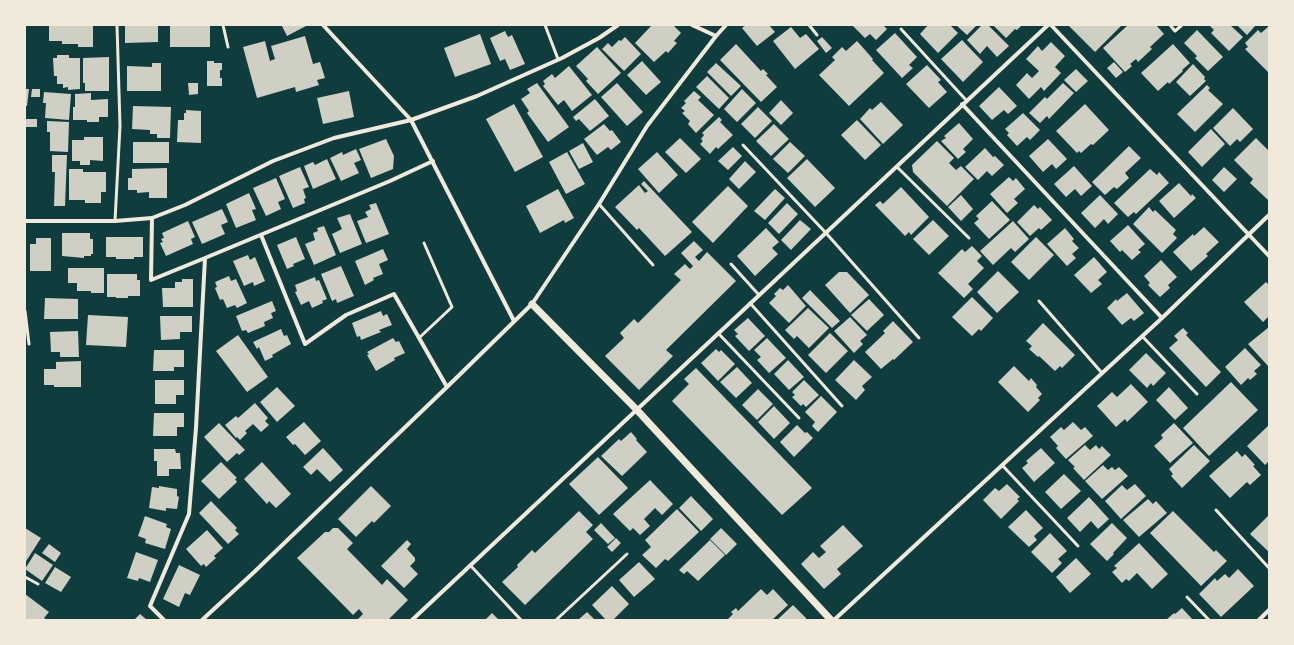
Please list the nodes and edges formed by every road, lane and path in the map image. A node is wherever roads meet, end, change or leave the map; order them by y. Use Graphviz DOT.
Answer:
graph roads {
  1 [pos="117,25"];
  2 [pos="223,25"];
  3 [pos="323,25"];
  4 [pos="545,25"];
  5 [pos="618,25"];
  6 [pos="692,25"];
  7 [pos="726,25"];
  8 [pos="809,25"];
  9 [pos="1048,25"];
  10 [pos="1051,25"];
  11 [pos="1170,25"];
  12 [pos="1182,25"];
  13 [pos="901,29"];
  14 [pos="816,35"];
  15 [pos="716,36"];
  16 [pos="228,48"];
  17 [pos="558,59"];
  18 [pos="966,100"];
  19 [pos="962,104"];
  20 [pos="411,120"];
  21 [pos="743,145"];
  22 [pos="433,161"];
  23 [pos="897,167"];
  24 [pos="599,204"];
  25 [pos="1269,215"];
  26 [pos="152,218"];
  27 [pos="25,221"];
  28 [pos="115,221"];
  29 [pos="826,233"];
  30 [pos="1248,234"];
  31 [pos="261,235"];
  32 [pos="969,238"];
  33 [pos="424,243"];
  34 [pos="1269,256"];
  35 [pos="204,258"];
  36 [pos="731,264"];
  37 [pos="654,265"];
  38 [pos="759,295"];
  39 [pos="1039,301"];
  40 [pos="750,303"];
  41 [pos="532,304"];
  42 [pos="25,311"];
  43 [pos="1162,318"];
  44 [pos="514,321"];
  45 [pos="718,333"];
  46 [pos="1142,336"];
  47 [pos="419,338"];
  48 [pos="919,338"];
  49 [pos="29,344"];
  50 [pos="1102,373"];
  51 [pos="447,387"];
  52 [pos="1197,394"];
  53 [pos="842,406"];
  54 [pos="636,409"];
  55 [pos="799,418"];
  56 [pos="1002,465"];
  57 [pos="1216,510"];
  58 [pos="1078,546"];
  59 [pos="627,554"];
  60 [pos="470,565"];
  61 [pos="1269,568"];
  62 [pos="25,577"];
  63 [pos="38,584"];
  64 [pos="1187,597"];
  65 [pos="1269,610"];
  66 [pos="164,620"];
  67 [pos="202,620"];
  68 [pos="412,620"];
  69 [pos="521,620"];
  70 [pos="556,620"];
  71 [pos="831,620"];
  72 [pos="834,620"];
  73 [pos="1209,620"];
  74 [pos="1259,620"];
  1 -- 28 [label="lane"];
  2 -- 16 [label="lane"];
  3 -- 20 [label="street"];
  4 -- 17 [label="lane"];
  5 -- 17 [label="street"];
  6 -- 15 [label="street"];
  7 -- 15 [label="street"];
  8 -- 14 [label="lane"];
  9 -- 18 [label="street"];
  10 -- 30 [label="street"];
  11 -- 12 [label="lane"];
  13 -- 18 [label="lane"];
  15 -- 24 [label="street"];
  17 -- 20 [label="street"];
  18 -- 19 [label="street"];
  19 -- 23 [label="street"];
  19 -- 43 [label="street"];
  20 -- 22 [label="street"];
  20 -- 26 [label="street"];
  21 -- 29 [label="lane"];
  22 -- 31 [label="street"];
  22 -- 44 [label="street"];
  23 -- 29 [label="street"];
  23 -- 32 [label="lane"];
  24 -- 37 [label="lane"];
  24 -- 41 [label="street"];
  25 -- 30 [label="street"];
  26 -- 28 [label="street"];
  26 -- 35 [label="street"];
  27 -- 28 [label="street"];
  29 -- 38 [label="street"];
  29 -- 48 [label="lane"];
  30 -- 34 [label="street"];
  30 -- 43 [label="street"];
  31 -- 35 [label="street"];
  31 -- 47 [label="street"];
  33 -- 47 [label="lane"];
  35 -- 66 [label="street"];
  36 -- 38 [label="lane"];
  38 -- 40 [label="street"];
  39 -- 50 [label="lane"];
  40 -- 45 [label="street"];
  40 -- 53 [label="lane"];
  41 -- 44 [label="street"];
  41 -- 54 [label="street"];
  42 -- 49 [label="lane"];
  43 -- 46 [label="street"];
  44 -- 51 [label="street"];
  45 -- 54 [label="street"];
  45 -- 55 [label="lane"];
  46 -- 50 [label="street"];
  46 -- 52 [label="lane"];
  47 -- 51 [label="street"];
  50 -- 56 [label="street"];
  51 -- 67 [label="street"];
  54 -- 60 [label="street"];
  54 -- 71 [label="street"];
  56 -- 58 [label="lane"];
  56 -- 72 [label="street"];
  57 -- 61 [label="lane"];
  59 -- 70 [label="lane"];
  60 -- 68 [label="street"];
  60 -- 69 [label="lane"];
  62 -- 63 [label="lane"];
  64 -- 73 [label="lane"];
  65 -- 74 [label="street"];
}
